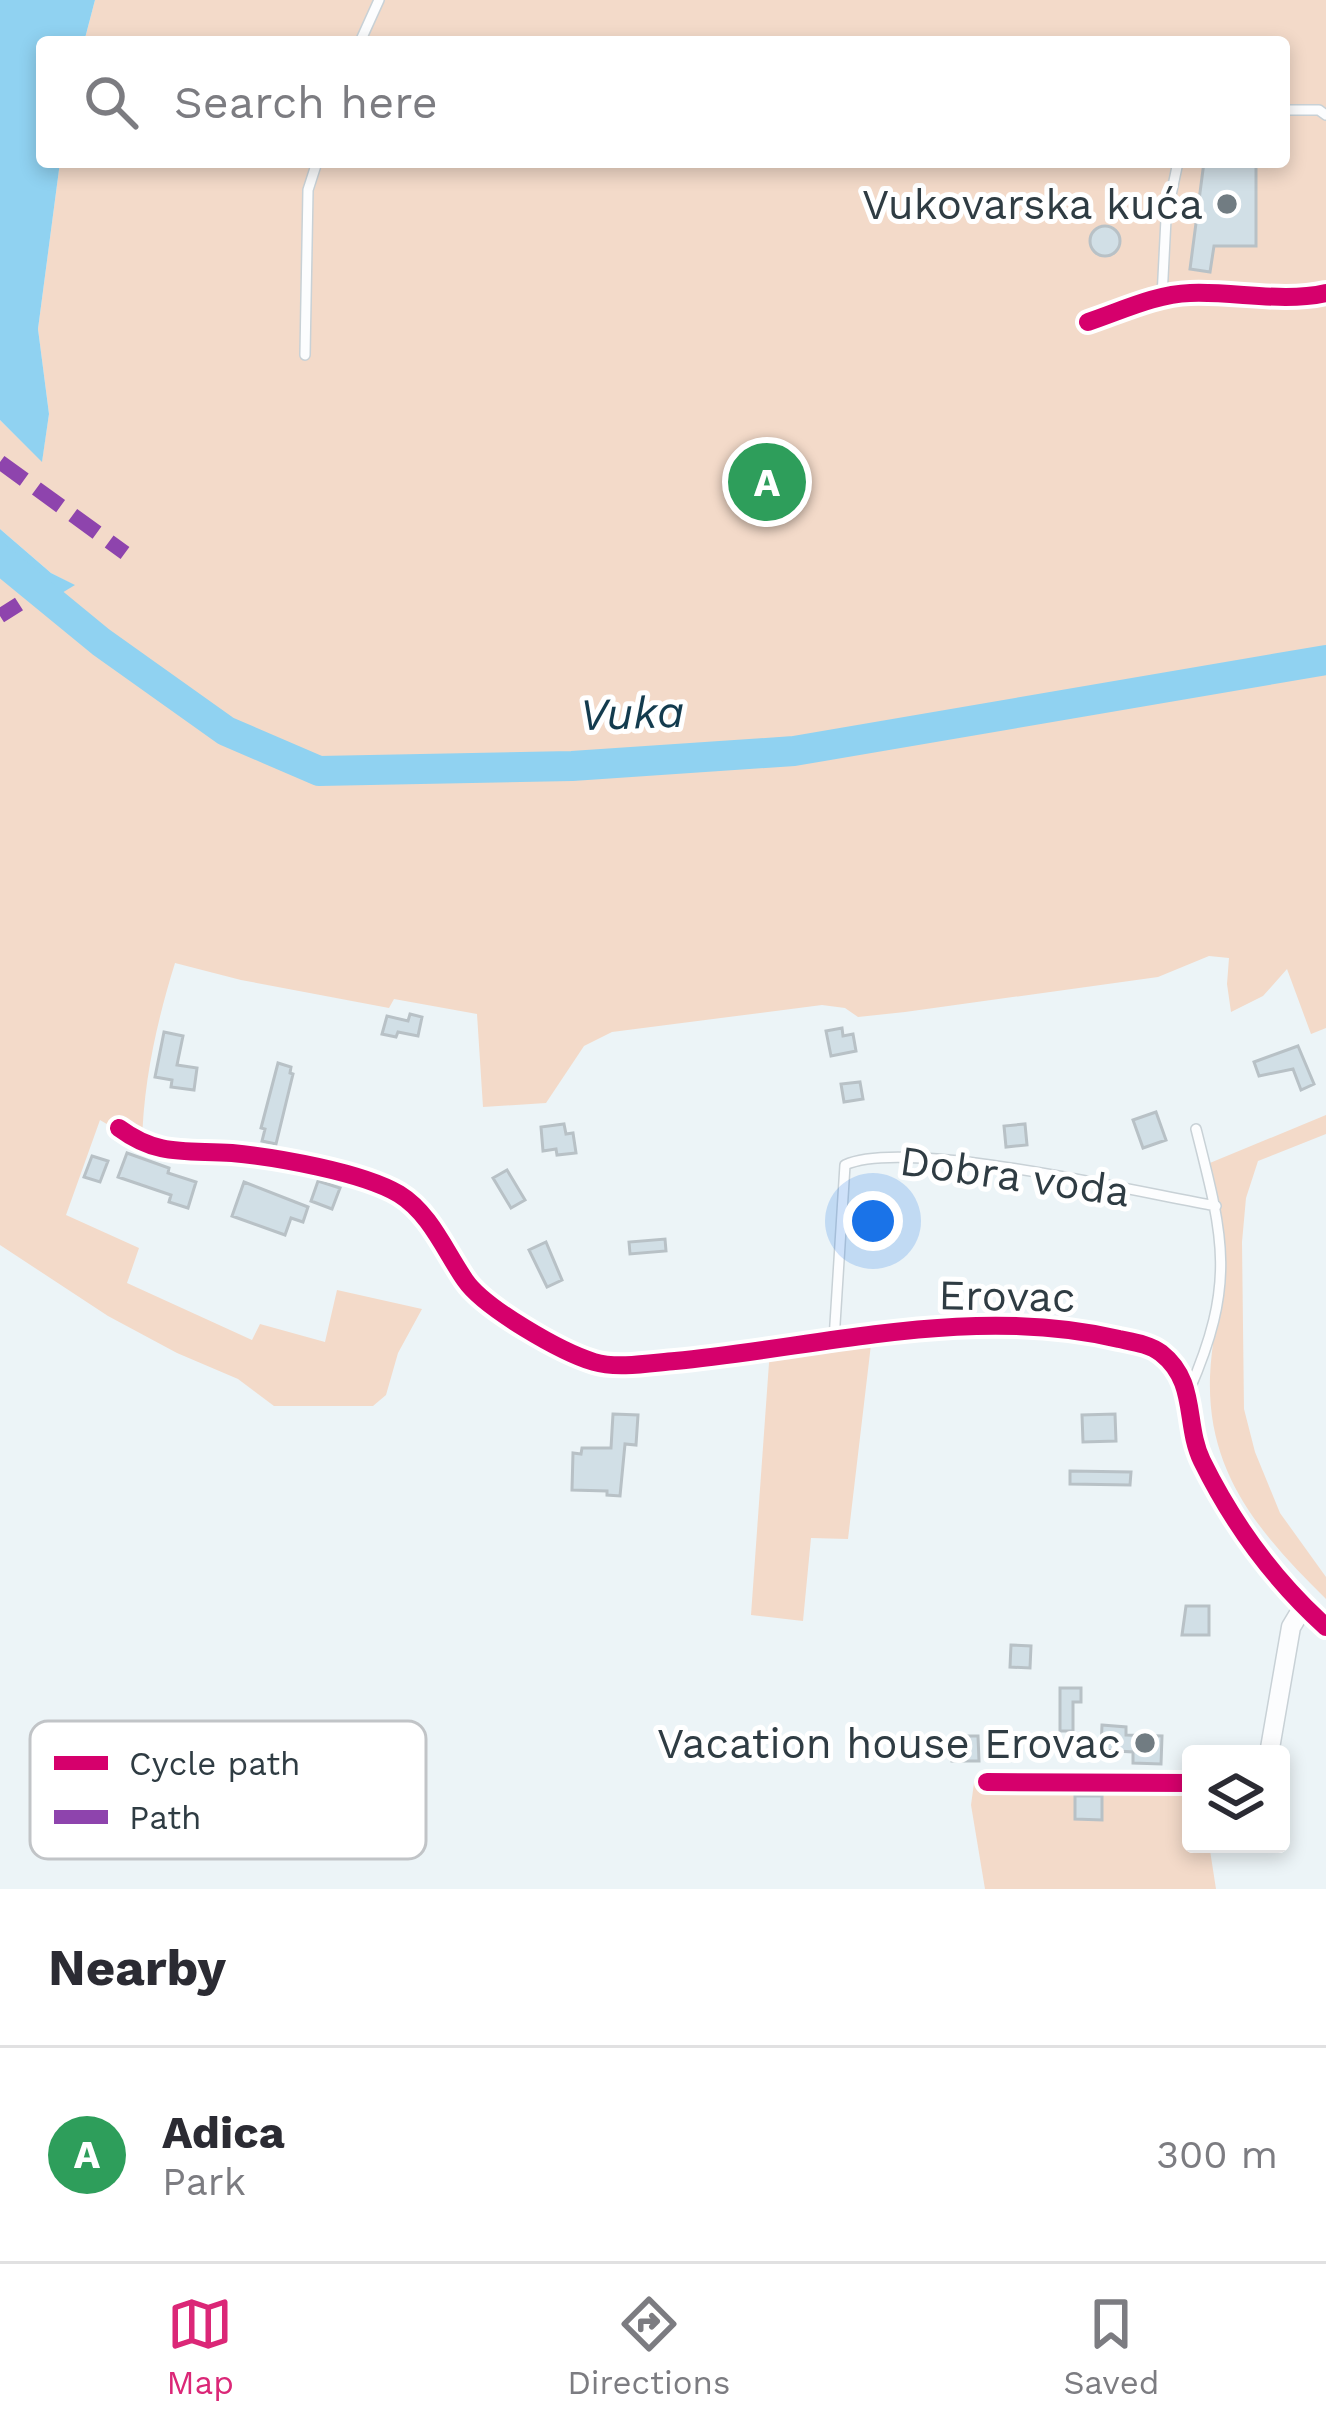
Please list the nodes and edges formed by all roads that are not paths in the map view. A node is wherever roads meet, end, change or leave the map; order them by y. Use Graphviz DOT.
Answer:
graph roads {
  1 [pos="379,0"];
  2 [pos="363,36"];
  3 [pos="1290,110"];
  4 [pos="1326,115"];
  5 [pos="315,168"];
  6 [pos="1177,168"];
  7 [pos="1326,293"];
  8 [pos="1162,297"];
  9 [pos="1088,322"];
  10 [pos="305,355"];
  11 [pos="119,1128"];
  12 [pos="1196,1129"];
  13 [pos="1216,1206"];
  14 [pos="834,1340"];
  15 [pos="1189,1391"];
  16 [pos="1304,1607"];
  17 [pos="1326,1627"];
  18 [pos="1272,1745"];
  19 [pos="987,1782"];
  20 [pos="1182,1783"];
  1 -- 2 [label="lane"];
  3 -- 4 [label="lane"];
  5 -- 10 [label="lane"];
  6 -- 8 [label="lane"];
  7 -- 8 [label="street"];
  8 -- 9 [label="street"];
  11 -- 14 [label="street, Erovac"];
  12 -- 13 [label="lane"];
  13 -- 14 [label="lane, Dobra voda"];
  13 -- 15 [label="lane"];
  14 -- 15 [label="street, Erovac"];
  15 -- 16 [label="street"];
  16 -- 17 [label="street"];
  16 -- 18 [label="street"];
  19 -- 20 [label="street"];
}
